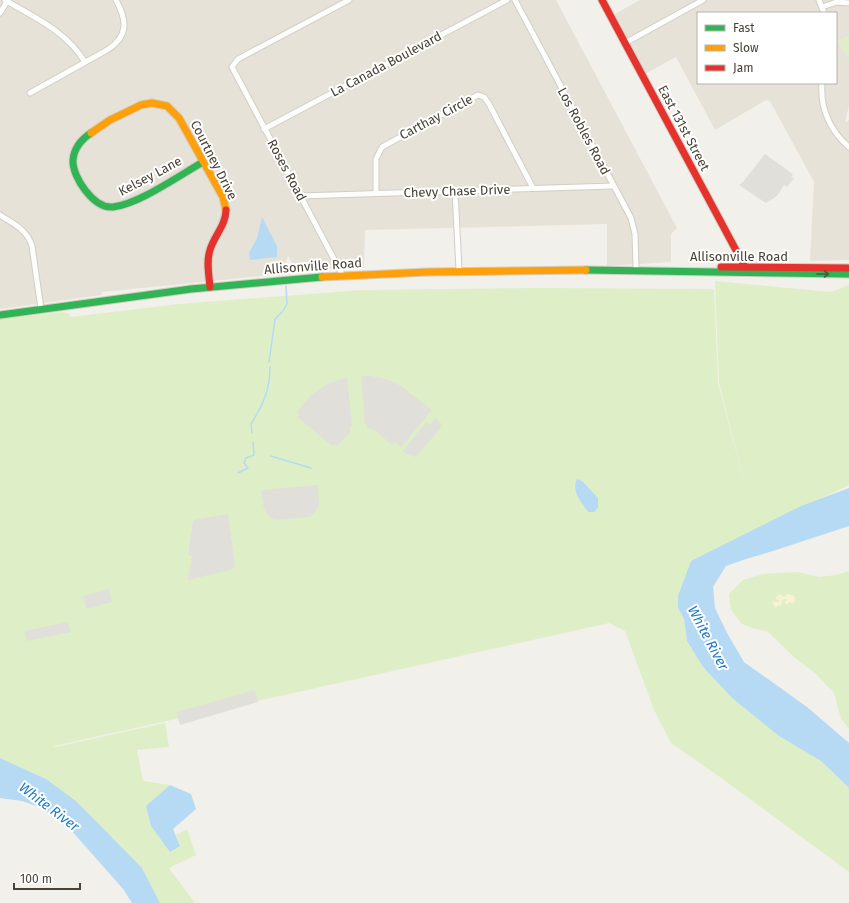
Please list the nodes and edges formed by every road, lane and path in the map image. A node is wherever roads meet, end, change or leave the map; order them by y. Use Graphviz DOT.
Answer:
graph roads {
  1 [pos="6,0"];
  2 [pos="116,0"];
  3 [pos="349,0"];
  4 [pos="507,0"];
  5 [pos="515,0"];
  6 [pos="602,0"];
  7 [pos="703,0"];
  8 [pos="819,0"];
  9 [pos="849,3"];
  10 [pos="822,7"];
  11 [pos="824,12"];
  12 [pos="0,13"];
  13 [pos="625,43"];
  14 [pos="85,62"];
  15 [pos="822,84"];
  16 [pos="30,93"];
  17 [pos="155,102"];
  18 [pos="264,129"];
  19 [pos="849,147"];
  20 [pos="203,162"];
  21 [pos="613,186"];
  22 [pos="533,188"];
  23 [pos="456,191"];
  24 [pos="376,193"];
  25 [pos="300,196"];
  26 [pos="0,215"];
  27 [pos="745,267"];
  28 [pos="849,268"];
  29 [pos="633,269"];
  30 [pos="459,270"];
  31 [pos="849,274"];
  32 [pos="343,276"];
  33 [pos="210,287"];
  34 [pos="41,309"];
  35 [pos="0,315"];
  1 -- 12 [label="street"];
  1 -- 14 [label="street"];
  2 -- 14 [label="street"];
  3 -- 18 [label="street, Roses Road"];
  4 -- 18 [label="street, La Canada Boulevard"];
  5 -- 21 [label="street, Los Robles Road"];
  6 -- 13 [label="main road, East 131st Street"];
  7 -- 13 [label="street"];
  8 -- 10 [label="street"];
  9 -- 10 [label="street"];
  10 -- 11 [label="street"];
  13 -- 27 [label="main road, East 131st Street"];
  14 -- 16 [label="street"];
  15 -- 19 [label="street"];
  17 -- 20 [label="main road, Courtney Drive"];
  17 -- 20 [label="main road, Kelsey Lane"];
  18 -- 25 [label="street, Roses Road"];
  20 -- 33 [label="main road, Courtney Drive"];
  21 -- 22 [label="street, Chevy Chase Drive"];
  21 -- 29 [label="street, Los Robles Road"];
  22 -- 23 [label="street, Chevy Chase Drive"];
  22 -- 24 [label="street, Carthay Circle"];
  23 -- 24 [label="street, Chevy Chase Drive"];
  23 -- 30 [label="street"];
  24 -- 25 [label="street, Chevy Chase Drive"];
  25 -- 32 [label="street, Roses Road"];
  26 -- 34 [label="street"];
  27 -- 28 [label="main road, Allisonville Road"];
  27 -- 29 [label="main road, Allisonville Road"];
  29 -- 30 [label="main road, Allisonville Road"];
  29 -- 31 [label="main road, Allisonville Road, one-way"];
  30 -- 32 [label="main road, Allisonville Road"];
  32 -- 33 [label="main road, Allisonville Road"];
  33 -- 34 [label="main road, Allisonville Road"];
  34 -- 35 [label="main road, Allisonville Road"];
}
